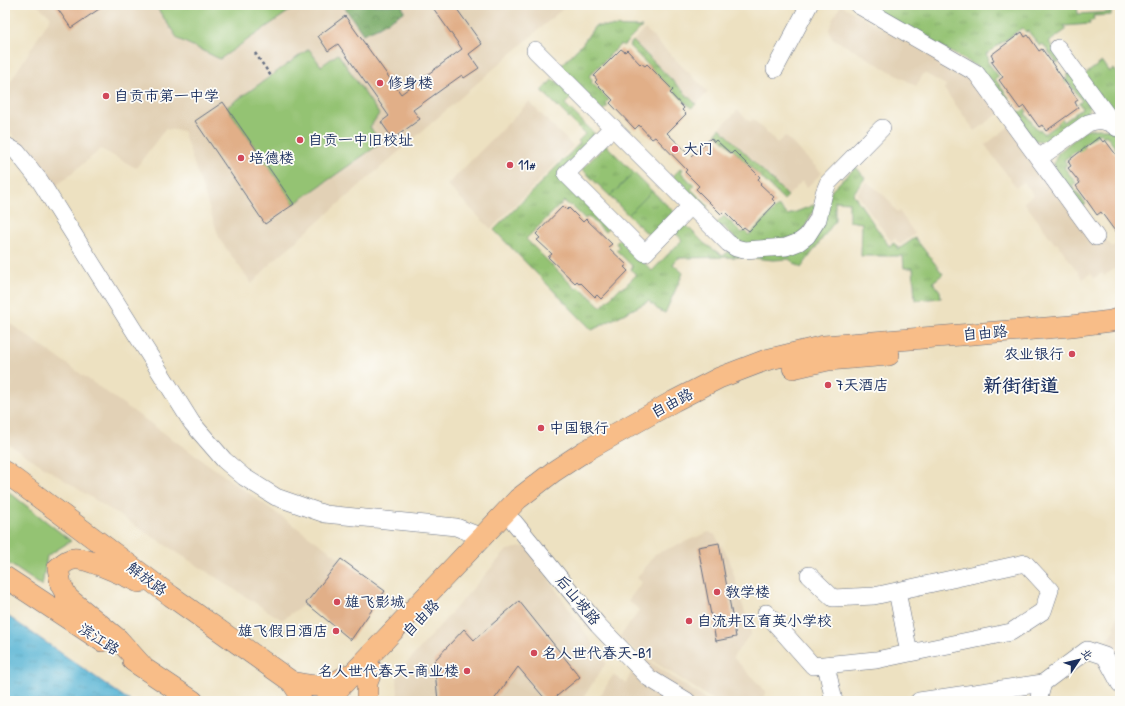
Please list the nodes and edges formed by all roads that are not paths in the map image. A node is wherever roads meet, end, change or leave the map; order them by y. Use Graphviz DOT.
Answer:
graph roads {
  1 [pos="809,5"];
  2 [pos="858,5"];
  3 [pos="1058,48"];
  4 [pos="535,50"];
  5 [pos="775,69"];
  6 [pos="1091,92"];
  7 [pos="1085,125"];
  8 [pos="613,127"];
  9 [pos="882,128"];
  10 [pos="1117,128"];
  11 [pos="5,145"];
  12 [pos="1039,158"];
  13 [pos="691,206"];
  14 [pos="1096,236"];
  15 [pos="1120,318"];
  16 [pos="1120,332"];
  17 [pos="5,472"];
  18 [pos="514,522"];
  19 [pos="482,537"];
  20 [pos="809,575"];
  21 [pos="5,577"];
  22 [pos="897,591"];
  23 [pos="171,596"];
  24 [pos="766,613"];
  25 [pos="909,653"];
  26 [pos="826,665"];
  27 [pos="145,669"];
  28 [pos="363,671"];
  29 [pos="292,682"];
  30 [pos="1043,683"];
  31 [pos="1120,684"];
  32 [pos="193,701"];
  33 [pos="301,701"];
  34 [pos="327,701"];
  35 [pos="344,701"];
  36 [pos="367,701"];
  37 [pos="687,701"];
  38 [pos="834,701"];
  39 [pos="919,701"];
  40 [pos="1038,701"];
  1 -- 5 [label="street"];
  2 -- 12 [label="street"];
  3 -- 6 [label="street"];
  4 -- 8 [label="street"];
  6 -- 7 [label="street"];
  6 -- 10 [label="street"];
  7 -- 10 [label="street"];
  7 -- 12 [label="street"];
  8 -- 13 [label="street"];
  8 -- 13 [label="street"];
  9 -- 13 [label="street"];
  11 -- 19 [label="street"];
  12 -- 14 [label="street"];
  15 -- 19 [label="main road, 自由路"];
  16 -- 18 [label="main road, 自由路"];
  17 -- 23 [label="main road, 解放路"];
  18 -- 28 [label="main road, 自由路"];
  18 -- 37 [label="street, 后山坡路"];
  19 -- 28 [label="main road, 自由路"];
  20 -- 22 [label="street"];
  21 -- 27 [label="main road, 滨江路"];
  22 -- 25 [label="street"];
  22 -- 25 [label="street"];
  23 -- 27 [label="main road"];
  23 -- 29 [label="main road, 解放路"];
  24 -- 26 [label="street"];
  25 -- 26 [label="street"];
  26 -- 38 [label="street"];
  27 -- 32 [label="main road, 滨江路"];
  28 -- 29 [label="main road"];
  28 -- 34 [label="main road, 自由路"];
  28 -- 35 [label="main road, 自由路"];
  28 -- 36 [label="main road"];
  29 -- 33 [label="main road"];
  30 -- 31 [label="street"];
  30 -- 39 [label="street"];
  30 -- 40 [label="street"];
}
